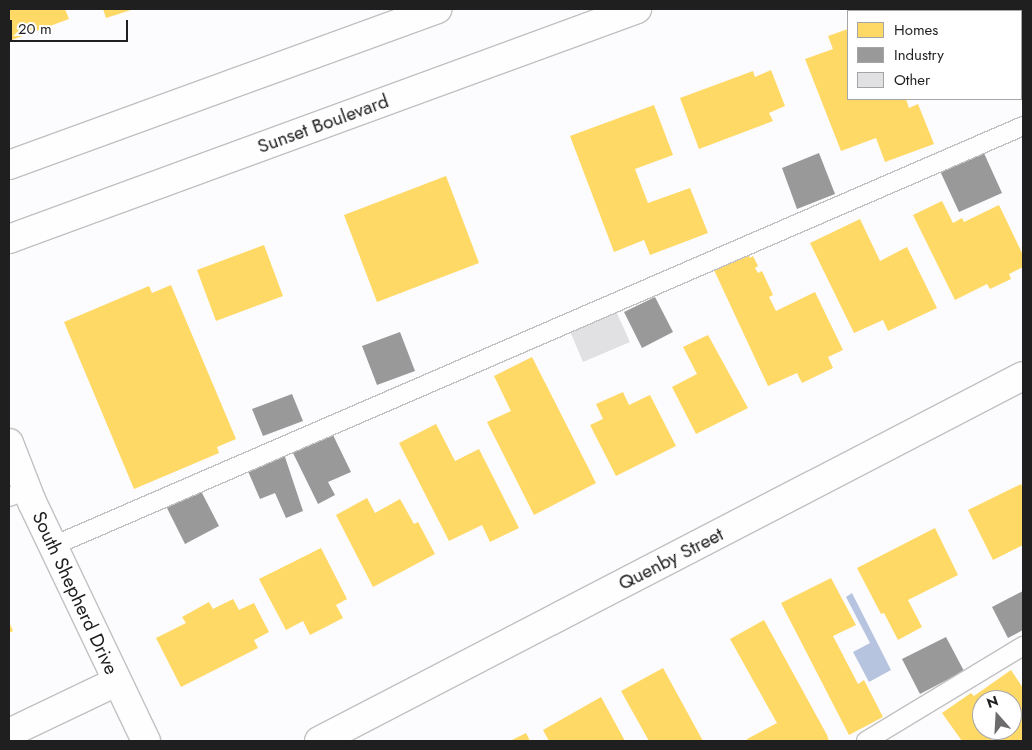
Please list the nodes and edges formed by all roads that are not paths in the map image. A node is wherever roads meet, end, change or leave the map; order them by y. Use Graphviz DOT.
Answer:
graph roads {
  1 [pos="438,9"];
  2 [pos="638,9"];
  3 [pos="1023,126"];
  4 [pos="9,164"];
  5 [pos="9,239"];
  6 [pos="1023,376"];
  7 [pos="9,443"];
  8 [pos="18,493"];
  9 [pos="53,546"];
  10 [pos="1023,646"];
  11 [pos="116,682"];
  12 [pos="9,733"];
  13 [pos="146,741"];
  14 [pos="319,741"];
  15 [pos="866,741"];
  1 -- 4 [label="street"];
  2 -- 5 [label="street, Sunset Boulevard"];
  3 -- 9 [label="lane"];
  6 -- 14 [label="street, Quenby Street"];
  7 -- 8 [label="street, South Shepherd Drive"];
  8 -- 9 [label="street, South Shepherd Drive"];
  9 -- 11 [label="street, South Shepherd Drive"];
  10 -- 15 [label="lane"];
  11 -- 12 [label="street"];
  11 -- 13 [label="street, South Shepherd Drive"];
}
